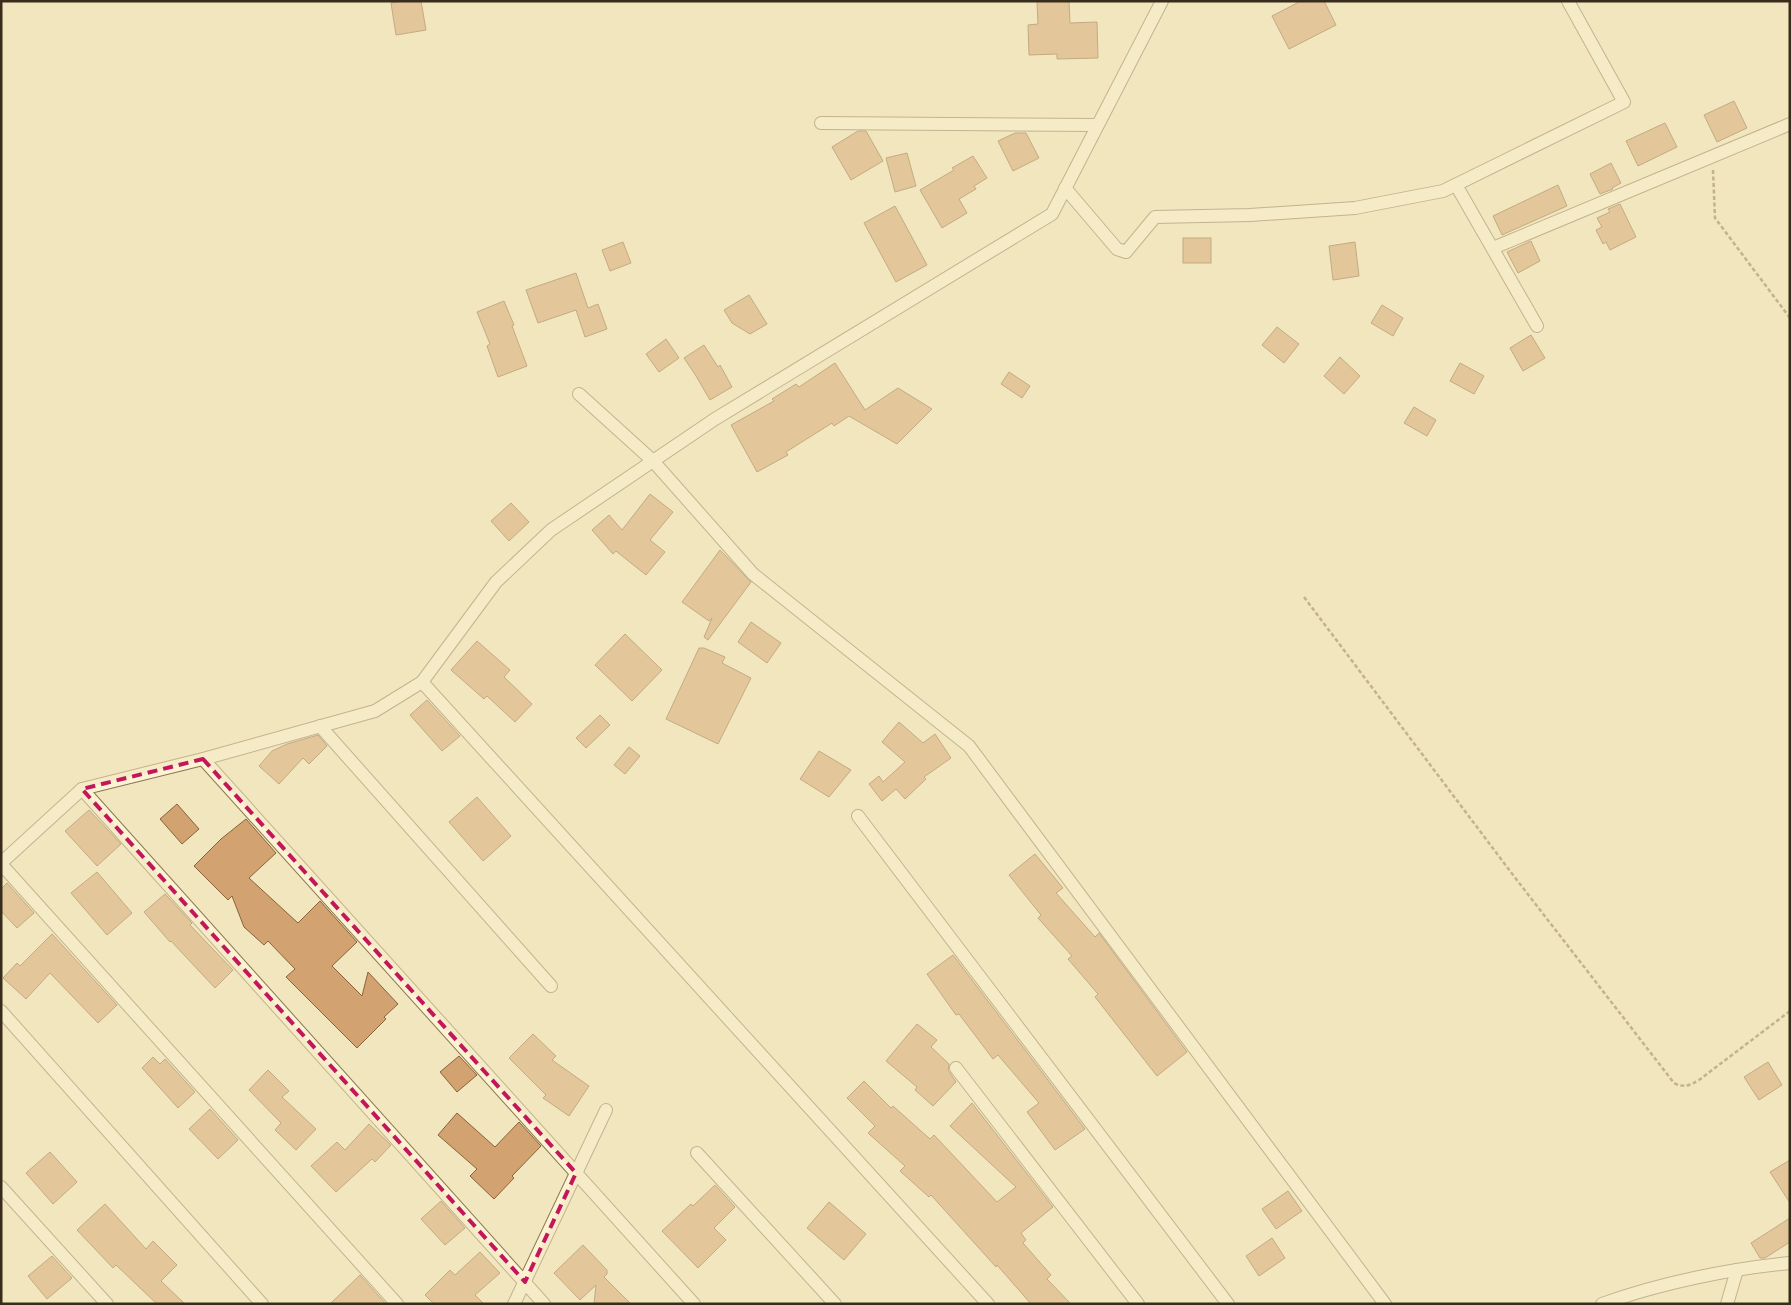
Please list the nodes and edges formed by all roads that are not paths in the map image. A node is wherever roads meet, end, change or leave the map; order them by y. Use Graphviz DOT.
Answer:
graph roads {
  1 [pos="1162,1"];
  2 [pos="1568,1"];
  3 [pos="821,123"];
  4 [pos="1790,124"];
  5 [pos="1098,125"];
  6 [pos="1456,185"];
  7 [pos="1065,188"];
  8 [pos="1493,248"];
  9 [pos="1537,326"];
  10 [pos="579,394"];
  11 [pos="652,461"];
  12 [pos="422,682"];
  13 [pos="320,726"];
  14 [pos="203,759"];
  15 [pos="82,789"];
  16 [pos="858,816"];
  17 [pos="1,863"];
  18 [pos="551,986"];
  19 [pos="1,1011"];
  20 [pos="956,1068"];
  21 [pos="606,1110"];
  22 [pos="697,1153"];
  23 [pos="576,1173"];
  24 [pos="1,1187"];
  25 [pos="1790,1263"];
  26 [pos="1737,1270"];
  27 [pos="525,1282"];
  28 [pos="107,1304"];
  29 [pos="262,1304"];
  30 [pos="397,1304"];
  31 [pos="514,1304"];
  32 [pos="544,1304"];
  33 [pos="694,1304"];
  34 [pos="835,1304"];
  35 [pos="988,1304"];
  36 [pos="1138,1304"];
  37 [pos="1228,1304"];
  38 [pos="1385,1304"];
  39 [pos="1602,1304"];
  40 [pos="1727,1304"];
  1 -- 5 [label="street"];
  2 -- 6 [label="street"];
  3 -- 5 [label="street"];
  4 -- 8 [label="street"];
  5 -- 7 [label="street"];
  6 -- 7 [label="street"];
  6 -- 8 [label="street"];
  7 -- 11 [label="street"];
  8 -- 9 [label="street"];
  10 -- 11 [label="street"];
  11 -- 12 [label="street"];
  11 -- 38 [label="street"];
  12 -- 13 [label="street"];
  12 -- 35 [label="street"];
  13 -- 14 [label="street"];
  13 -- 18 [label="street"];
  14 -- 15 [label="street"];
  14 -- 23 [label="street"];
  15 -- 17 [label="street"];
  15 -- 27 [label="street"];
  16 -- 37 [label="street"];
  17 -- 30 [label="street"];
  19 -- 29 [label="street"];
  20 -- 36 [label="street"];
  21 -- 23 [label="street"];
  22 -- 34 [label="street"];
  23 -- 27 [label="street"];
  23 -- 33 [label="street"];
  24 -- 28 [label="street"];
  25 -- 26 [label="street"];
  26 -- 39 [label="street"];
  26 -- 40 [label="street"];
  27 -- 31 [label="street"];
  27 -- 32 [label="street"];
}
